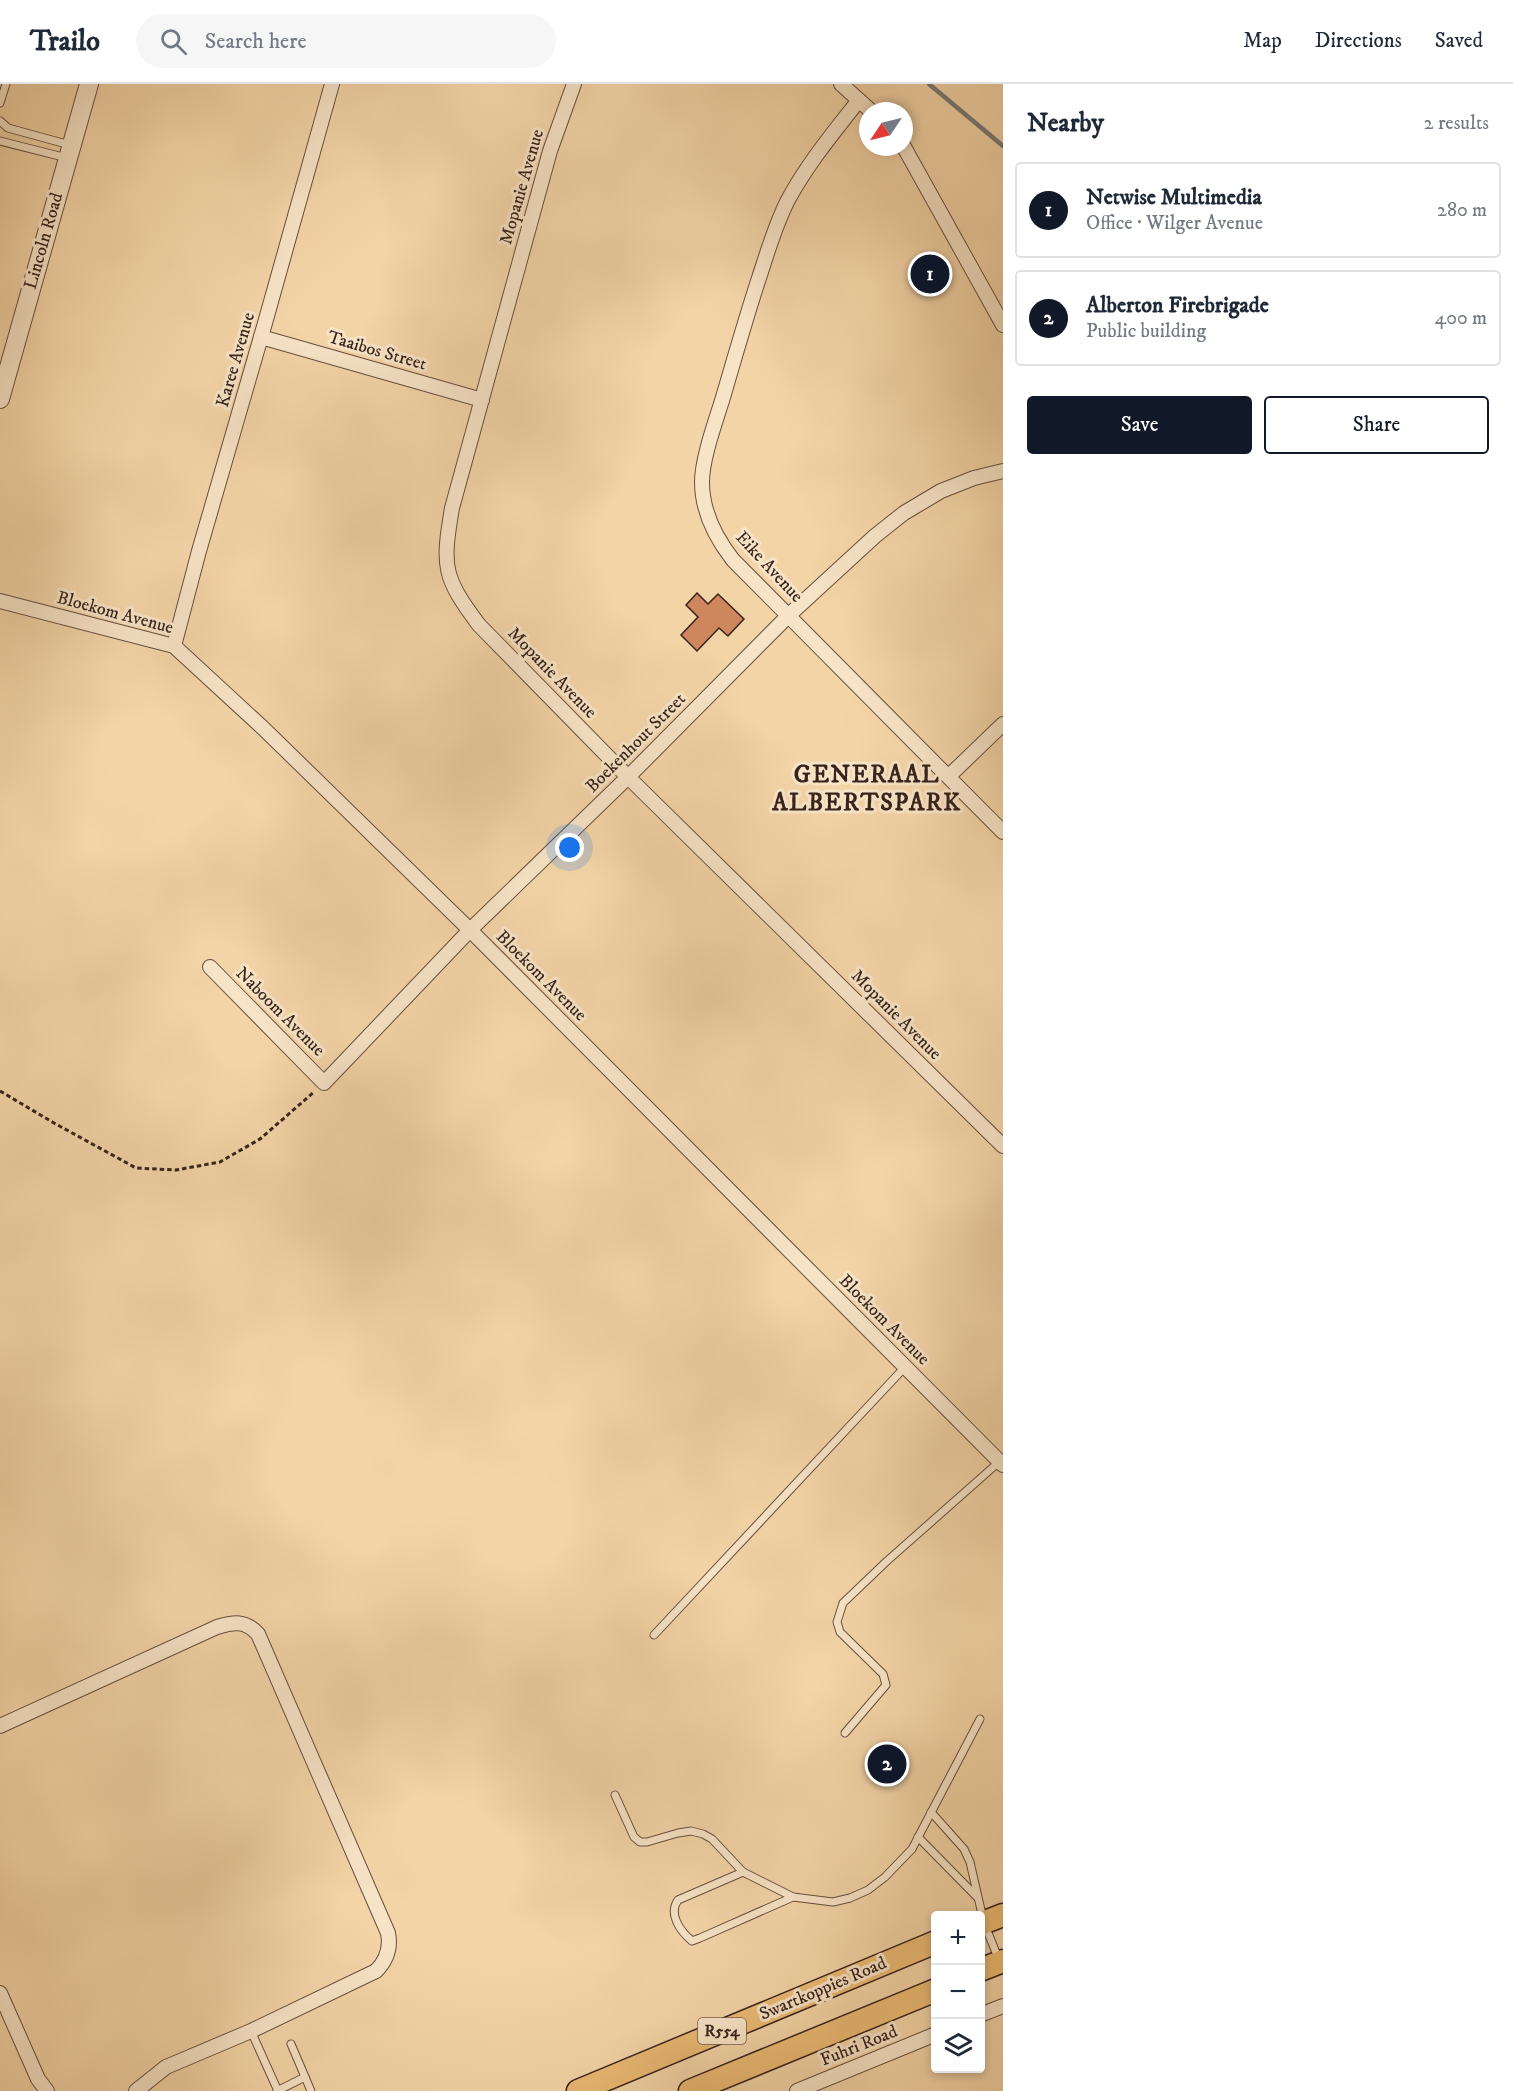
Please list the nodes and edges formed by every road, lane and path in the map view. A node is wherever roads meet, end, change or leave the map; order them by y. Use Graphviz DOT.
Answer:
graph roads {
  1 [pos="6,84"];
  2 [pos="89,84"];
  3 [pos="332,84"];
  4 [pos="574,84"];
  5 [pos="841,84"];
  6 [pos="859,100"];
  7 [pos="0,103"];
  8 [pos="0,121"];
  9 [pos="0,141"];
  10 [pos="70,152"];
  11 [pos="909,156"];
  12 [pos="1003,326"];
  13 [pos="261,337"];
  14 [pos="5,361"];
  15 [pos="0,399"];
  16 [pos="482,400"];
  17 [pos="1003,471"];
  18 [pos="0,601"];
  19 [pos="789,615"];
  20 [pos="174,646"];
  21 [pos="1003,724"];
  22 [pos="949,776"];
  23 [pos="628,777"];
  24 [pos="1003,832"];
  25 [pos="470,930"];
  26 [pos="210,967"];
  27 [pos="324,1083"];
  28 [pos="0,1091"];
  29 [pos="1003,1146"];
  30 [pos="905,1367"];
  31 [pos="1002,1462"];
  32 [pos="654,1635"];
  33 [pos="980,1719"];
  34 [pos="0,1726"];
  35 [pos="844,1734"];
  36 [pos="615,1795"];
  37 [pos="931,1812"];
  38 [pos="918,1837"];
  39 [pos="743,1872"];
  40 [pos="793,1897"];
  41 [pos="977,1897"];
  42 [pos="989,1921"];
  43 [pos="931,1944"];
  44 [pos="994,1964"];
  45 [pos="931,1992"];
  46 [pos="0,1993"];
  47 [pos="1003,2006"];
  48 [pos="985,2013"];
  49 [pos="251,2031"];
  50 [pos="931,2036"];
  51 [pos="291,2044"];
  52 [pos="305,2077"];
  53 [pos="802,2090"];
  54 [pos="47,2091"];
  55 [pos="136,2091"];
  56 [pos="278,2091"];
  57 [pos="311,2091"];
  58 [pos="578,2091"];
  59 [pos="690,2091"];
  1 -- 7 [label="lane"];
  2 -- 10 [label="street, Lincoln Road"];
  3 -- 13 [label="street, Karee Avenue"];
  4 -- 16 [label="street, Mopanie Avenue"];
  5 -- 6 [label="street"];
  6 -- 19 [label="street, Eike Avenue"];
  8 -- 10 [label="lane"];
  9 -- 10 [label="lane"];
  10 -- 14 [label="street, Lincoln Road"];
  11 -- 12 [label="street"];
  13 -- 16 [label="street, Taaibos Street"];
  13 -- 20 [label="street, Karee Avenue"];
  14 -- 15 [label="street, Lincoln Road"];
  16 -- 23 [label="street, Mopanie Avenue"];
  17 -- 19 [label="street, Boekenhout Street"];
  18 -- 20 [label="street, Bloekom Avenue"];
  19 -- 22 [label="street, Eike Avenue"];
  19 -- 23 [label="street, Boekenhout Street"];
  20 -- 25 [label="street, Bloekom Avenue"];
  21 -- 22 [label="street"];
  22 -- 24 [label="street, Eike Avenue"];
  23 -- 25 [label="street, Boekenhout Street"];
  23 -- 29 [label="street, Mopanie Avenue"];
  25 -- 27 [label="street, Boekenhout Street"];
  25 -- 30 [label="street, Bloekom Avenue"];
  26 -- 27 [label="street, Naboom Avenue"];
  27 -- 28 [label="path"];
  30 -- 31 [label="street, Bloekom Avenue"];
  30 -- 32 [label="lane"];
  31 -- 35 [label="lane"];
  33 -- 37 [label="lane"];
  34 -- 49 [label="street"];
  36 -- 39 [label="lane"];
  37 -- 38 [label="lane"];
  37 -- 41 [label="lane"];
  38 -- 40 [label="lane"];
  38 -- 41 [label="lane"];
  39 -- 40 [label="lane"];
  39 -- 40 [label="lane"];
  41 -- 42 [label="lane"];
  42 -- 44 [label="lane"];
  43 -- 58 [label="main road, Swartkoppies Road / R554"];
  45 -- 59 [label="main road, R554"];
  46 -- 54 [label="street"];
  47 -- 48 [label="street"];
  49 -- 55 [label="street"];
  49 -- 56 [label="lane"];
  50 -- 53 [label="street, Fuhri Road"];
  51 -- 52 [label="lane"];
  52 -- 56 [label="lane"];
  52 -- 57 [label="lane"];
}
